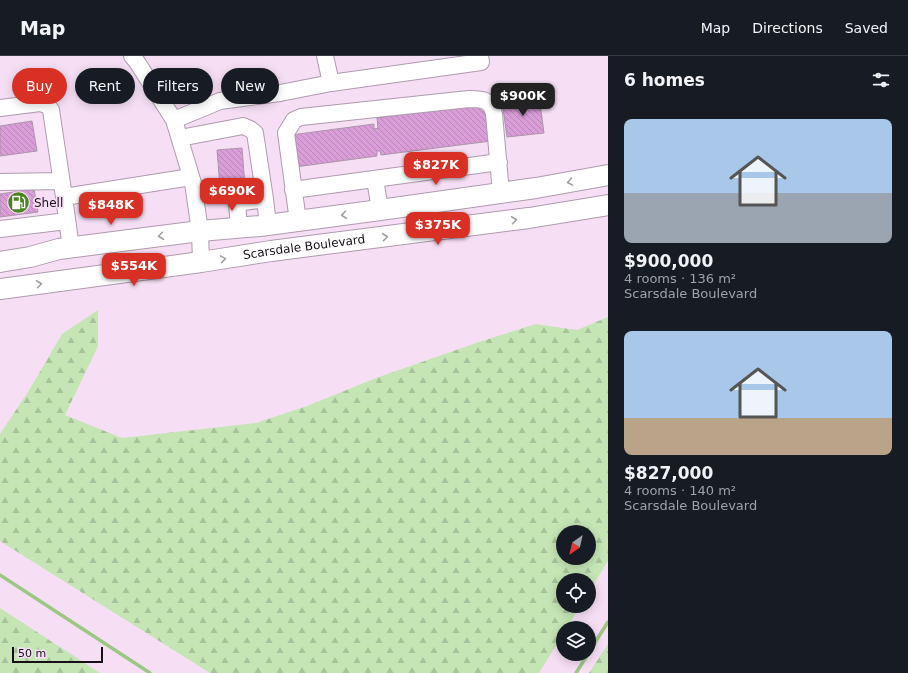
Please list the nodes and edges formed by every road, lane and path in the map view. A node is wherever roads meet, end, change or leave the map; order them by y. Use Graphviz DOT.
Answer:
graph roads {
  1 [pos="132,56"];
  2 [pos="325,56"];
  3 [pos="480,56"];
  4 [pos="331,83"];
  5 [pos="0,108"];
  6 [pos="174,120"];
  7 [pos="180,138"];
  8 [pos="499,162"];
  9 [pos="608,175"];
  10 [pos="191,177"];
  11 [pos="375,179"];
  12 [pos="62,181"];
  13 [pos="0,182"];
  14 [pos="294,190"];
  15 [pos="501,193"];
  16 [pos="64,197"];
  17 [pos="265,199"];
  18 [pos="608,205"];
  19 [pos="380,210"];
  20 [pos="67,221"];
  21 [pos="298,221"];
  22 [pos="268,225"];
  23 [pos="239,228"];
  24 [pos="0,229"];
  25 [pos="200,231"];
  26 [pos="71,248"];
  27 [pos="0,262"];
  28 [pos="200,262"];
  29 [pos="0,289"];
  1 -- 6 [label="street"];
  2 -- 4 [label="street"];
  3 -- 4 [label="street"];
  4 -- 6 [label="street"];
  5 -- 12 [label="street"];
  6 -- 7 [label="street"];
  7 -- 10 [label="street"];
  7 -- 17 [label="street"];
  8 -- 11 [label="street"];
  8 -- 14 [label="street"];
  8 -- 15 [label="street"];
  9 -- 15 [label="main road, one-way"];
  10 -- 16 [label="street"];
  10 -- 25 [label="street"];
  11 -- 14 [label="street"];
  11 -- 19 [label="street"];
  12 -- 13 [label="street"];
  12 -- 16 [label="street"];
  14 -- 21 [label="street"];
  15 -- 19 [label="main road"];
  16 -- 20 [label="street"];
  17 -- 22 [label="street"];
  17 -- 23 [label="street"];
  28 -- 18 [label="main road, Scarsdale Boulevard, one-way"];
  19 -- 21 [label="main road, one-way"];
  20 -- 24 [label="street"];
  20 -- 26 [label="street"];
  21 -- 22 [label="main road"];
  22 -- 23 [label="main road"];
  23 -- 25 [label="main road"];
  25 -- 26 [label="main road, one-way"];
  25 -- 28 [label="street"];
  26 -- 27 [label="main road"];
  29 -- 28 [label="main road, Scarsdale Boulevard, one-way"];
}
